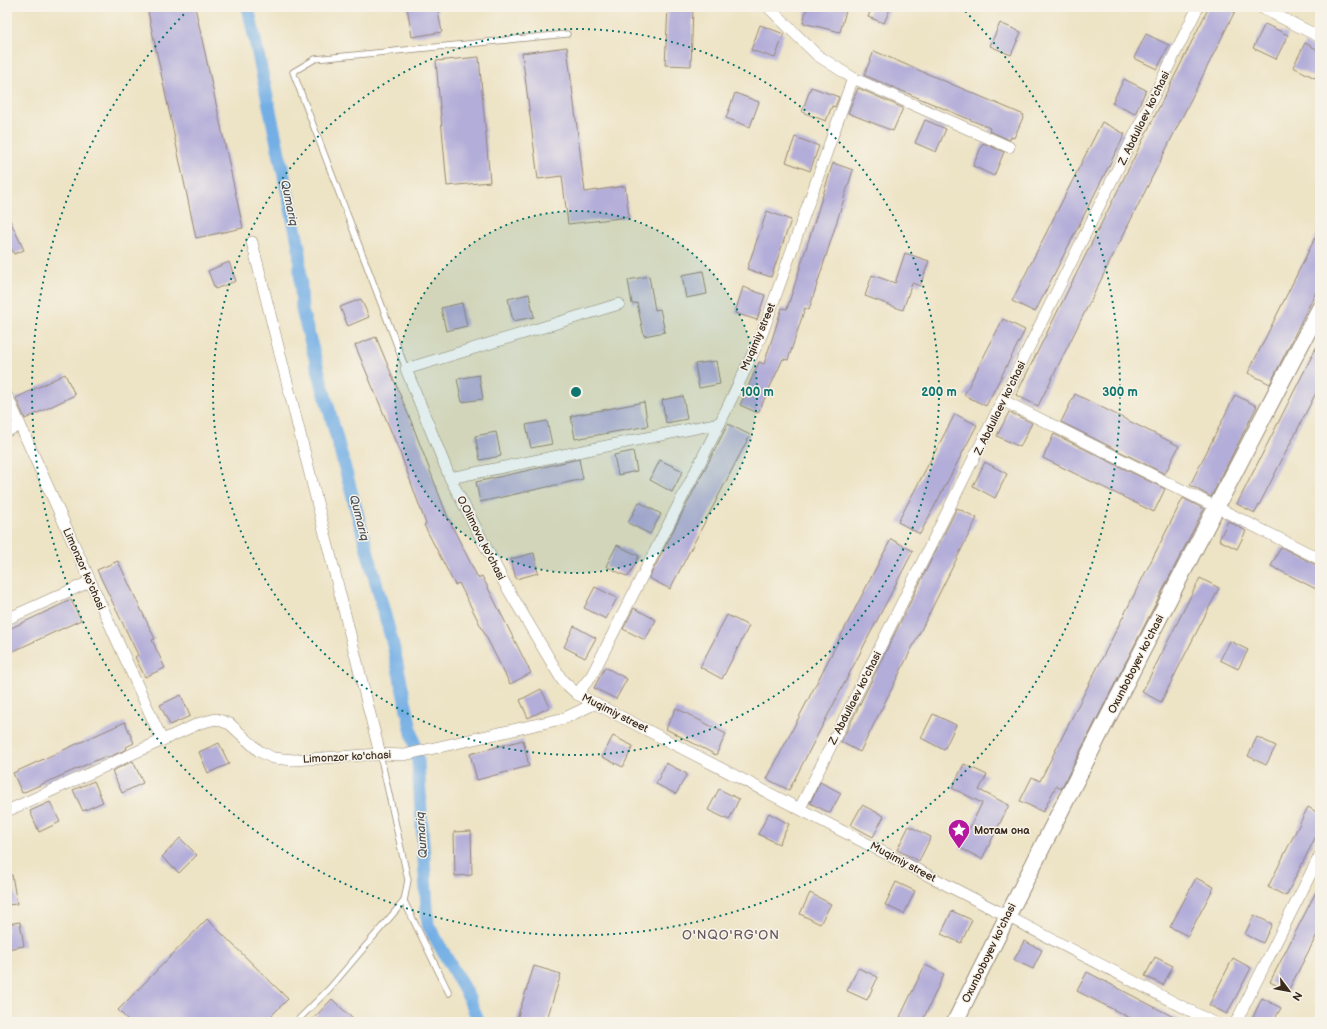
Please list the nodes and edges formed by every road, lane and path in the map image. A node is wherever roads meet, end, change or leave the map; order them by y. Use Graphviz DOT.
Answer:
graph roads {
  1 [pos="768,7"];
  2 [pos="1198,7"];
  3 [pos="1260,7"];
  4 [pos="567,34"];
  5 [pos="1320,37"];
  6 [pos="853,78"];
  7 [pos="1009,147"];
  8 [pos="252,242"];
  9 [pos="619,304"];
  10 [pos="1320,308"];
  11 [pos="406,369"];
  12 [pos="7,396"];
  13 [pos="1004,401"];
  14 [pos="720,423"];
  15 [pos="20,425"];
  16 [pos="7,431"];
  17 [pos="450,478"];
  18 [pos="1216,506"];
  19 [pos="1320,559"];
  20 [pos="89,582"];
  21 [pos="7,619"];
  22 [pos="577,694"];
  23 [pos="596,703"];
  24 [pos="162,740"];
  25 [pos="380,754"];
  26 [pos="800,808"];
  27 [pos="7,812"];
  28 [pos="1320,855"];
  29 [pos="404,901"];
  30 [pos="1007,917"];
  31 [pos="449,993"];
  32 [pos="296,1022"];
  33 [pos="955,1022"];
  34 [pos="1212,1022"];
  35 [pos="1236,1022"];
  1 -- 6 [label="street"];
  2 -- 13 [label="street, Z. Abdullaev ko'chasi"];
  3 -- 5 [label="street"];
  4 -- 11 [label="lane"];
  6 -- 7 [label="street"];
  6 -- 14 [label="street, Muqimiy street"];
  8 -- 25 [label="street"];
  9 -- 11 [label="street"];
  10 -- 18 [label="main road, Oxunboboyev ko'chasi"];
  11 -- 17 [label="street, O.Olimova ko'chasi"];
  12 -- 15 [label="street, Limonzor ko'chasi"];
  13 -- 18 [label="street"];
  13 -- 26 [label="street, Z. Abdullaev ko'chasi"];
  14 -- 17 [label="street"];
  14 -- 22 [label="street, Muqimiy street"];
  15 -- 16 [label="street"];
  15 -- 20 [label="street, Limonzor ko'chasi"];
  17 -- 22 [label="street, O.Olimova ko'chasi"];
  18 -- 19 [label="street"];
  18 -- 30 [label="main road, Oxunboboyev ko'chasi"];
  20 -- 21 [label="street"];
  20 -- 24 [label="street, Limonzor ko'chasi"];
  22 -- 23 [label="street, Muqimiy street"];
  23 -- 25 [label="street, Limonzor ko'chasi"];
  23 -- 26 [label="street, Muqimiy street"];
  24 -- 25 [label="street, Limonzor ko'chasi"];
  24 -- 27 [label="street, Limonzor ko'chasi"];
  25 -- 29 [label="lane"];
  26 -- 30 [label="street, Muqimiy street"];
  28 -- 35 [label="street"];
  29 -- 31 [label="lane"];
  29 -- 32 [label="lane"];
  30 -- 33 [label="main road, Oxunboboyev ko'chasi"];
  30 -- 34 [label="street, Muqimiy street"];
}
